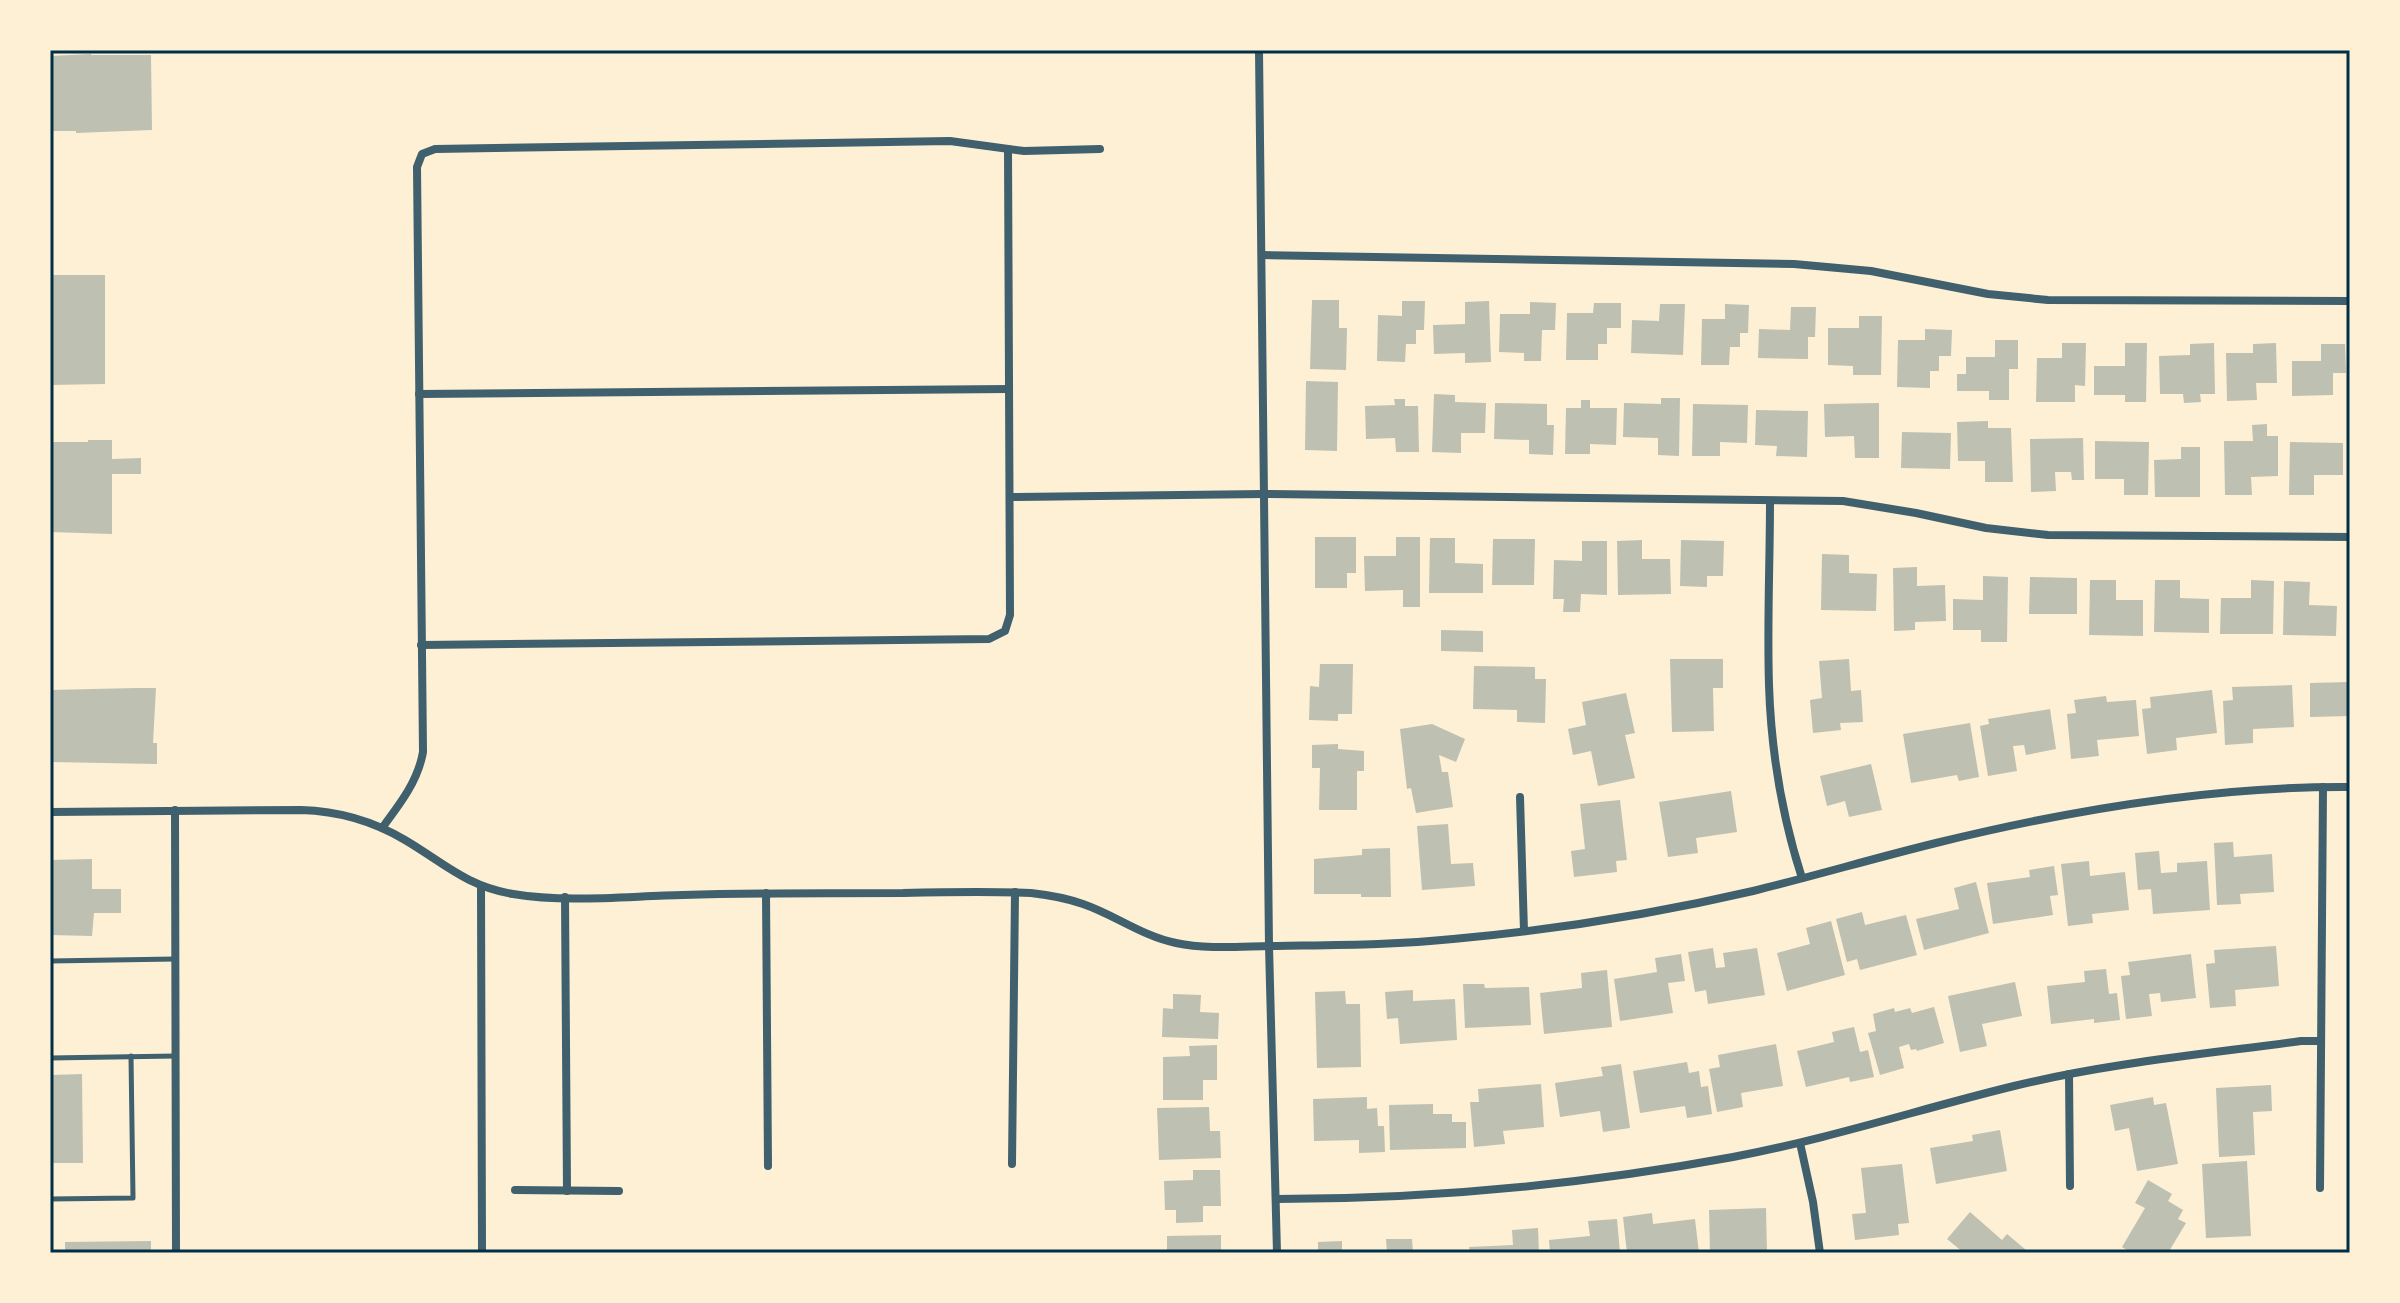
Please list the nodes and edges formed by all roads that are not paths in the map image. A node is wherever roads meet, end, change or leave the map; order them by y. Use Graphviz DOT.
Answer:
graph roads {
  1 [pos="1259,50"];
  2 [pos="1008,149"];
  3 [pos="1100,149"];
  4 [pos="1262,255"];
  5 [pos="2350,301"];
  6 [pos="1009,389"];
  7 [pos="419,394"];
  8 [pos="1263,494"];
  9 [pos="1010,497"];
  10 [pos="1770,501"];
  11 [pos="2350,537"];
  12 [pos="421,645"];
  13 [pos="2323,787"];
  14 [pos="2350,787"];
  15 [pos="1520,797"];
  16 [pos="175,810"];
  17 [pos="50,812"];
  18 [pos="382,828"];
  19 [pos="1802,878"];
  20 [pos="481,886"];
  21 [pos="1015,892"];
  22 [pos="766,893"];
  23 [pos="565,897"];
  24 [pos="1524,931"];
  25 [pos="1269,946"];
  26 [pos="175,959"];
  27 [pos="50,961"];
  28 [pos="2321,1041"];
  29 [pos="131,1056"];
  30 [pos="176,1056"];
  31 [pos="50,1058"];
  32 [pos="2069,1074"];
  33 [pos="1800,1143"];
  34 [pos="1012,1164"];
  35 [pos="768,1166"];
  36 [pos="2070,1186"];
  37 [pos="2320,1188"];
  38 [pos="515,1190"];
  39 [pos="567,1191"];
  40 [pos="619,1191"];
  41 [pos="50,1199"];
  42 [pos="1276,1199"];
  43 [pos="176,1253"];
  44 [pos="482,1253"];
  45 [pos="1277,1253"];
  46 [pos="1820,1253"];
  1 -- 4 [label="street"];
  2 -- 3 [label="street"];
  2 -- 6 [label="street"];
  2 -- 7 [label="street"];
  4 -- 5 [label="street"];
  4 -- 8 [label="street"];
  6 -- 7 [label="street"];
  6 -- 9 [label="street"];
  7 -- 12 [label="street"];
  8 -- 9 [label="street"];
  8 -- 10 [label="street"];
  8 -- 25 [label="street"];
  9 -- 12 [label="street"];
  10 -- 11 [label="street"];
  10 -- 19 [label="street"];
  12 -- 18 [label="street"];
  13 -- 14 [label="street"];
  13 -- 19 [label="street"];
  13 -- 28 [label="street"];
  15 -- 24 [label="street"];
  16 -- 17 [label="street"];
  16 -- 18 [label="street"];
  16 -- 26 [label="street"];
  18 -- 20 [label="street"];
  19 -- 24 [label="street"];
  20 -- 23 [label="street"];
  20 -- 44 [label="street"];
  21 -- 22 [label="street"];
  21 -- 25 [label="street"];
  21 -- 34 [label="street"];
  22 -- 23 [label="street"];
  22 -- 35 [label="street"];
  23 -- 39 [label="street"];
  24 -- 25 [label="street"];
  25 -- 42 [label="street"];
  26 -- 27 [label="lane"];
  26 -- 30 [label="street"];
  28 -- 32 [label="street"];
  28 -- 37 [label="street"];
  29 -- 30 [label="lane"];
  29 -- 31 [label="lane"];
  29 -- 41 [label="lane"];
  30 -- 43 [label="street"];
  32 -- 33 [label="street"];
  32 -- 36 [label="street"];
  33 -- 42 [label="street"];
  33 -- 46 [label="street"];
  38 -- 39 [label="street"];
  39 -- 40 [label="street"];
  42 -- 45 [label="street"];
}
